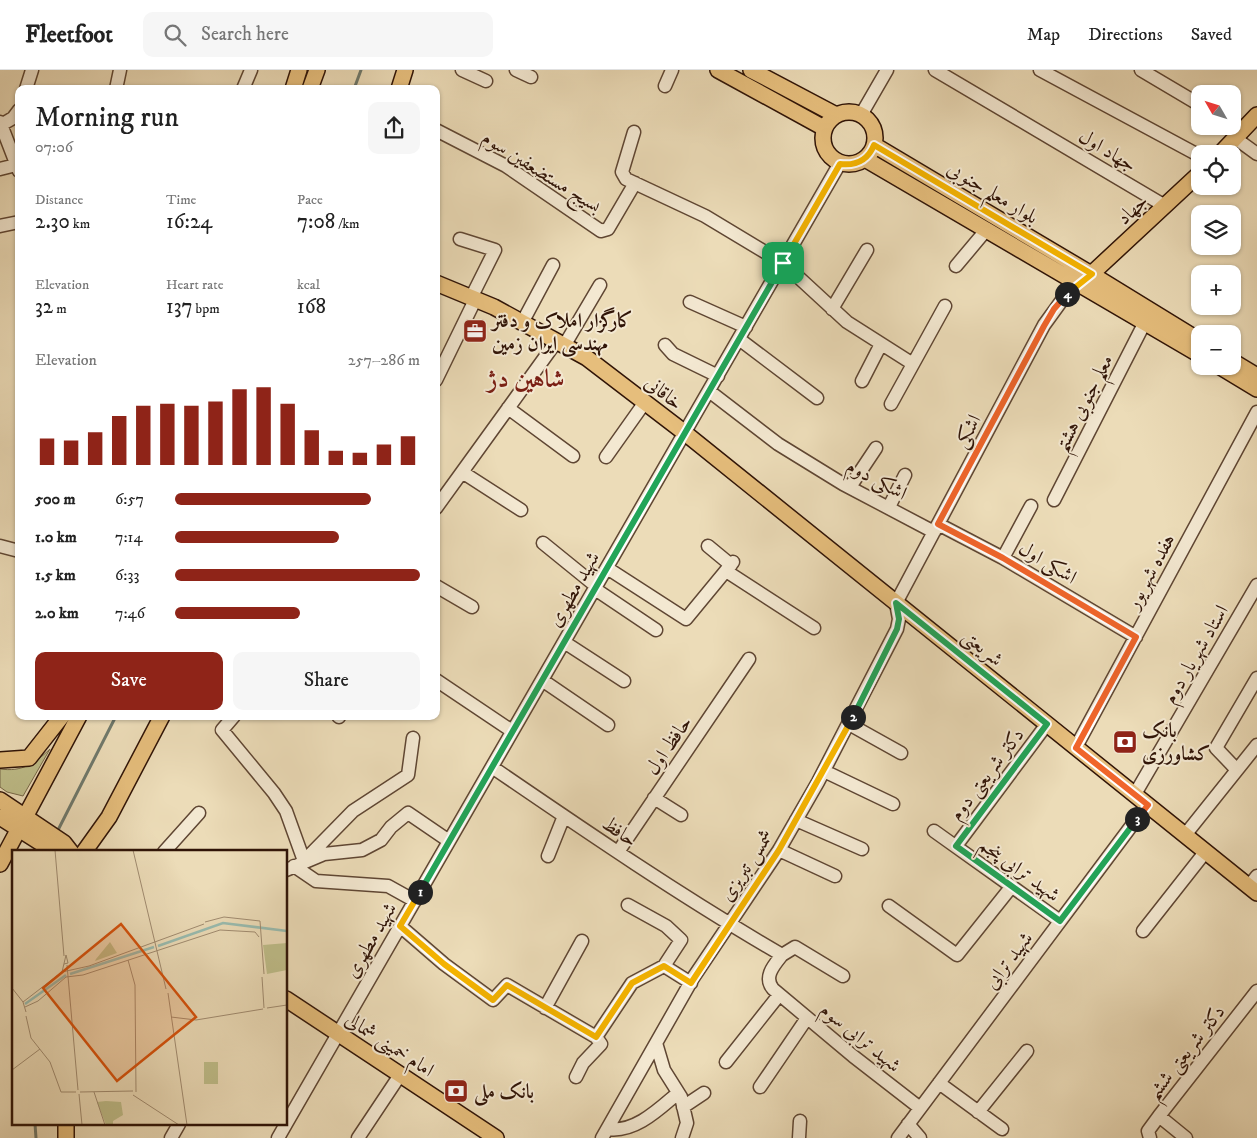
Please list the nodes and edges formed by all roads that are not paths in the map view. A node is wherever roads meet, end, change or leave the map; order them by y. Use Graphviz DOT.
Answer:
graph roads {
  1 [pos="32,70"];
  2 [pos="120,70"];
  3 [pos="251,70"];
  4 [pos="299,70"];
  5 [pos="317,70"];
  6 [pos="405,70"];
  7 [pos="462,70"];
  8 [pos="516,70"];
  9 [pos="672,70"];
  10 [pos="718,70"];
  11 [pos="751,70"];
  12 [pos="887,70"];
  13 [pos="935,70"];
  14 [pos="1040,70"];
  15 [pos="1141,70"];
  16 [pos="531,76"];
  17 [pos="486,82"];
  18 [pos="27,85"];
  19 [pos="117,85"];
  20 [pos="245,85"];
  21 [pos="294,85"];
  22 [pos="311,85"];
  23 [pos="399,85"];
  24 [pos="665,86"];
  25 [pos="1191,100"];
  26 [pos="15,115"];
  27 [pos="836,115"];
  28 [pos="861,115"];
  29 [pos="1257,115"];
  30 [pos="0,123"];
  31 [pos="824,128"];
  32 [pos="1241,128"];
  33 [pos="440,132"];
  34 [pos="634,132"];
  35 [pos="1240,135"];
  36 [pos="874,145"];
  37 [pos="1191,151"];
  38 [pos="1257,154"];
  39 [pos="865,159"];
  40 [pos="15,160"];
  41 [pos="840,164"];
  42 [pos="15,168"];
  43 [pos="0,169"];
  44 [pos="1191,181"];
  45 [pos="634,183"];
  46 [pos="1165,206"];
  47 [pos="15,223"];
  48 [pos="0,226"];
  49 [pos="987,229"];
  50 [pos="460,239"];
  51 [pos="867,250"];
  52 [pos="783,263"];
  53 [pos="553,264"];
  54 [pos="956,266"];
  55 [pos="1086,278"];
  56 [pos="440,285"];
  57 [pos="600,285"];
  58 [pos="473,299"];
  59 [pos="690,302"];
  60 [pos="945,306"];
  61 [pos="832,309"];
  62 [pos="1145,322"];
  63 [pos="522,323"];
  64 [pos="746,326"];
  65 [pos="1191,337"];
  66 [pos="739,339"];
  67 [pos="560,344"];
  68 [pos="882,344"];
  69 [pos="665,345"];
  70 [pos="1191,350"];
  71 [pos="913,364"];
  72 [pos="1241,366"];
  73 [pos="440,371"];
  74 [pos="1234,375"];
  75 [pos="718,376"];
  76 [pos="1257,376"];
  77 [pos="862,381"];
  78 [pos="1257,389"];
  79 [pos="709,391"];
  80 [pos="817,398"];
  81 [pos="645,402"];
  82 [pos="891,404"];
  83 [pos="508,408"];
  84 [pos="1257,412"];
  85 [pos="684,433"];
  86 [pos="876,448"];
  87 [pos="573,456"];
  88 [pos="606,457"];
  89 [pos="463,470"];
  90 [pos="905,476"];
  91 [pos="850,488"];
  92 [pos="1054,500"];
  93 [pos="440,502"];
  94 [pos="1031,506"];
  95 [pos="889,507"];
  96 [pos="521,510"];
  97 [pos="936,528"];
  98 [pos="543,543"];
  99 [pos="0,546"];
  100 [pos="708,546"];
  101 [pos="15,550"];
  102 [pos="1003,558"];
  103 [pos="730,566"];
  104 [pos="606,568"];
  105 [pos="1257,585"];
  106 [pos="596,587"];
  107 [pos="440,588"];
  108 [pos="896,603"];
  109 [pos="472,607"];
  110 [pos="814,628"];
  111 [pos="656,630"];
  112 [pos="1136,637"];
  113 [pos="564,642"];
  114 [pos="749,658"];
  115 [pos="1257,678"];
  116 [pos="542,680"];
  117 [pos="624,681"];
  118 [pos="440,683"];
  119 [pos="59,720"];
  120 [pos="77,720"];
  121 [pos="160,720"];
  122 [pos="231,720"];
  123 [pos="850,724"];
  124 [pos="1047,724"];
  125 [pos="608,725"];
  126 [pos="512,731"];
  127 [pos="413,738"];
  128 [pos="1257,745"];
  129 [pos="1076,748"];
  130 [pos="901,753"];
  131 [pos="0,760"];
  132 [pos="492,767"];
  133 [pos="1237,770"];
  134 [pos="824,771"];
  135 [pos="1135,794"];
  136 [pos="118,795"];
  137 [pos="654,798"];
  138 [pos="0,800"];
  139 [pos="894,804"];
  140 [pos="1148,805"];
  141 [pos="199,813"];
  142 [pos="681,815"];
  143 [pos="564,816"];
  144 [pos="0,817"];
  145 [pos="796,820"];
  146 [pos="28,826"];
  147 [pos="934,831"];
  148 [pos="1185,835"];
  149 [pos="449,841"];
  150 [pos="956,846"];
  151 [pos="64,848"];
  152 [pos="862,849"];
  153 [pos="85,850"];
  154 [pos="166,850"];
  155 [pos="779,850"];
  156 [pos="1206,851"];
  157 [pos="618,852"];
  158 [pos="548,856"];
  159 [pos="0,864"];
  160 [pos="295,866"];
  161 [pos="835,876"];
  162 [pos="1254,885"];
  163 [pos="1012,886"];
  164 [pos="415,901"];
  165 [pos="628,905"];
  166 [pos="889,906"];
  167 [pos="1060,921"];
  168 [pos="730,925"];
  169 [pos="400,926"];
  170 [pos="1143,931"];
  171 [pos="582,941"];
  172 [pos="782,955"];
  173 [pos="664,966"];
  174 [pos="843,976"];
  175 [pos="691,983"];
  176 [pos="1257,991"];
  177 [pos="779,995"];
  178 [pos="288,1000"];
  179 [pos="545,1008"];
  180 [pos="807,1018"];
  181 [pos="338,1034"];
  182 [pos="596,1037"];
  183 [pos="656,1043"];
  184 [pos="1027,1051"];
  185 [pos="726,1062"];
  186 [pos="400,1075"];
  187 [pos="576,1077"];
  188 [pos="939,1083"];
  189 [pos="760,1087"];
  190 [pos="704,1092"];
  191 [pos="678,1093"];
  192 [pos="683,1107"];
  193 [pos="920,1108"];
  194 [pos="978,1112"];
  195 [pos="1158,1116"];
  196 [pos="288,1121"];
  197 [pos="800,1121"];
  198 [pos="908,1124"];
  199 [pos="178,1126"];
  200 [pos="285,1126"];
  201 [pos="1002,1129"];
  202 [pos="605,1134"];
  203 [pos="171,1138"];
  204 [pos="278,1138"];
  205 [pos="358,1138"];
  206 [pos="496,1138"];
  207 [pos="682,1138"];
  208 [pos="799,1138"];
  209 [pos="898,1138"];
  210 [pos="920,1138"];
  211 [pos="1150,1138"];
  212 [pos="1186,1138"];
  1 -- 18 [label="street"];
  2 -- 19 [label="street"];
  3 -- 20 [label="street"];
  4 -- 21 [label="main road"];
  5 -- 22 [label="main road"];
  6 -- 23 [label="main road"];
  7 -- 17 [label="street"];
  8 -- 16 [label="street"];
  9 -- 24 [label="street"];
  10 -- 31 [label="main road"];
  11 -- 27 [label="main road"];
  12 -- 28 [label="street"];
  13 -- 46 [label="street, جهاد اول"];
  14 -- 37 [label="street"];
  15 -- 25 [label="street"];
  26 -- 30 [label="street"];
  27 -- 28 [label="main road"];
  27 -- 31 [label="main road"];
  28 -- 36 [label="main road"];
  29 -- 32 [label="main road"];
  30 -- 40 [label="street"];
  31 -- 41 [label="main road"];
  33 -- 45 [label="street, بسیج مستضعفین سوم"];
  34 -- 45 [label="street"];
  35 -- 38 [label="street"];
  36 -- 39 [label="main road"];
  36 -- 55 [label="main road, بلوار معلم جنوبی"];
  39 -- 41 [label="main road"];
  39 -- 49 [label="main road, بلوار معلم جنوبی"];
  41 -- 52 [label="street, شهید مطهری"];
  42 -- 43 [label="street"];
  44 -- 46 [label="main road, جهاد"];
  45 -- 52 [label="street"];
  46 -- 55 [label="main road, جهاد"];
  47 -- 48 [label="street"];
  49 -- 54 [label="street"];
  49 -- 55 [label="main road, بلوار معلم جنوبی"];
  50 -- 58 [label="street"];
  51 -- 61 [label="street"];
  52 -- 61 [label="street"];
  52 -- 64 [label="street, شهید مطهری"];
  53 -- 63 [label="street"];
  55 -- 62 [label="main road, بلوار معلم جنوبی"];
  55 -- 65 [label="main road, بلوار معلم جنوبی"];
  55 -- 97 [label="street, اشکی"];
  56 -- 58 [label="main road, خاقانی"];
  57 -- 67 [label="street"];
  58 -- 63 [label="main road, خاقانی"];
  58 -- 73 [label="street"];
  59 -- 64 [label="street"];
  60 -- 71 [label="street"];
  61 -- 68 [label="street"];
  62 -- 70 [label="main road, بلوار معلم جنوبی"];
  62 -- 92 [label="street, معلم جنوبی هشتم"];
  63 -- 67 [label="main road, خاقانی"];
  64 -- 66 [label="street, شهید مطهری"];
  66 -- 75 [label="street, شهید مطهری"];
  66 -- 80 [label="street"];
  67 -- 81 [label="main road, خاقانی"];
  67 -- 83 [label="street"];
  68 -- 71 [label="street"];
  68 -- 77 [label="street"];
  69 -- 75 [label="street"];
  71 -- 82 [label="street"];
  72 -- 76 [label="main road"];
  74 -- 78 [label="main road"];
  75 -- 79 [label="street, شهید مطهری"];
  79 -- 85 [label="street, شهید مطهری"];
  79 -- 91 [label="street, اشکی دوم"];
  81 -- 85 [label="main road, خاقانی"];
  81 -- 88 [label="street"];
  83 -- 87 [label="street"];
  83 -- 89 [label="street"];
  84 -- 112 [label="street, هفده شهریور"];
  85 -- 104 [label="street, شهید مطهری"];
  85 -- 108 [label="main road, شریعتی"];
  86 -- 91 [label="street"];
  89 -- 93 [label="street"];
  89 -- 96 [label="street"];
  90 -- 95 [label="street"];
  91 -- 95 [label="street, اشکی دوم"];
  94 -- 102 [label="street"];
  95 -- 97 [label="street, اشکی دوم"];
  97 -- 102 [label="street, اشکی اول"];
  97 -- 108 [label="street, اشکی"];
  98 -- 106 [label="street"];
  99 -- 101 [label="street"];
  100 -- 103 [label="street"];
  102 -- 112 [label="street, اشکی اول"];
  103 -- 104 [label="street"];
  103 -- 110 [label="street"];
  104 -- 106 [label="street, شهید مطهری"];
  105 -- 135 [label="street, استاد شهریار دوم"];
  106 -- 111 [label="street"];
  106 -- 113 [label="street, شهید مطهری"];
  107 -- 109 [label="street"];
  108 -- 123 [label="street, شمس تبریزی"];
  108 -- 124 [label="main road, شریعتی"];
  112 -- 129 [label="street, هفده شهریور"];
  113 -- 116 [label="street, شهید مطهری"];
  113 -- 117 [label="street"];
  114 -- 137 [label="street, حافظ اول"];
  115 -- 133 [label="street"];
  116 -- 125 [label="street"];
  116 -- 126 [label="street, شهید مطهری"];
  118 -- 126 [label="street"];
  119 -- 131 [label="main road"];
  120 -- 146 [label="main road"];
  121 -- 136 [label="main road"];
  122 -- 160 [label="street"];
  123 -- 130 [label="street"];
  123 -- 134 [label="street, شمس تبریزی"];
  124 -- 129 [label="main road, شریعتی"];
  124 -- 150 [label="street, دکتر شریعتی دوم"];
  126 -- 132 [label="street, شهید مطهری"];
  127 -- 160 [label="street"];
  128 -- 133 [label="street"];
  129 -- 135 [label="main road, شریعتی"];
  132 -- 143 [label="street, حافظ"];
  132 -- 149 [label="street, شهید مطهری"];
  133 -- 148 [label="street"];
  134 -- 139 [label="street"];
  134 -- 145 [label="street, شمس تبریزی"];
  135 -- 140 [label="main road, شریعتی"];
  136 -- 151 [label="main road"];
  136 -- 153 [label="main road"];
  137 -- 142 [label="street"];
  137 -- 157 [label="street, حافظ اول"];
  138 -- 146 [label="main road"];
  140 -- 148 [label="main road, شریعتی"];
  140 -- 167 [label="street, شهید ترابی"];
  141 -- 154 [label="street"];
  143 -- 157 [label="street, حافظ"];
  143 -- 158 [label="street"];
  144 -- 146 [label="main road"];
  145 -- 152 [label="street"];
  145 -- 155 [label="street, شمس تبریزی"];
  146 -- 151 [label="main road"];
  146 -- 159 [label="main road"];
  147 -- 150 [label="street, شهید ترابی پنجم"];
  148 -- 156 [label="main road, شریعتی"];
  149 -- 160 [label="street"];
  149 -- 164 [label="street, شهید مطهری"];
  150 -- 163 [label="street, شهید ترابی پنجم"];
  155 -- 161 [label="street"];
  155 -- 168 [label="street, شمس تبریزی"];
  156 -- 162 [label="main road, شریعتی"];
  156 -- 170 [label="street"];
  157 -- 168 [label="street, حافظ"];
  160 -- 164 [label="street"];
  163 -- 166 [label="street"];
  163 -- 167 [label="street, شهید ترابی پنجم"];
  164 -- 169 [label="street, شهید مطهری"];
  165 -- 173 [label="street"];
  167 -- 188 [label="street, شهید ترابی"];
  168 -- 172 [label="street, حافظ"];
  168 -- 175 [label="street, شمس تبریزی"];
  169 -- 179 [label="street"];
  169 -- 181 [label="street, شهید مطهری"];
  171 -- 179 [label="street"];
  172 -- 174 [label="street"];
  172 -- 177 [label="street"];
  173 -- 175 [label="street"];
  173 -- 182 [label="street"];
  175 -- 183 [label="street, شمس تبریزی"];
  176 -- 195 [label="street, دکتر شریعتی ششم"];
  177 -- 180 [label="street, شهید ترابی سوم"];
  177 -- 185 [label="street"];
  178 -- 181 [label="main road, امام خمینی شمالی"];
  179 -- 182 [label="street"];
  180 -- 189 [label="street"];
  180 -- 193 [label="street, شهید ترابی سوم"];
  181 -- 186 [label="main road, امام خمینی شمالی"];
  181 -- 196 [label="street, شهید مطهری"];
  182 -- 187 [label="street"];
  183 -- 191 [label="street"];
  183 -- 202 [label="street, شمس تبریزی"];
  184 -- 194 [label="street"];
  186 -- 205 [label="street"];
  186 -- 206 [label="main road, امام خمینی شمالی"];
  188 -- 193 [label="street, شهید ترابی"];
  188 -- 194 [label="street"];
  190 -- 192 [label="street"];
  191 -- 192 [label="street"];
  191 -- 202 [label="street"];
  192 -- 207 [label="street"];
  193 -- 198 [label="street, شهید ترابی"];
  194 -- 201 [label="street"];
  195 -- 211 [label="street, دکتر شریعتی ششم"];
  195 -- 212 [label="street"];
  197 -- 208 [label="street"];
  198 -- 209 [label="street, شهید ترابی"];
  198 -- 210 [label="street"];
  199 -- 203 [label="street"];
  200 -- 204 [label="street, شهید مطهری"];
}
